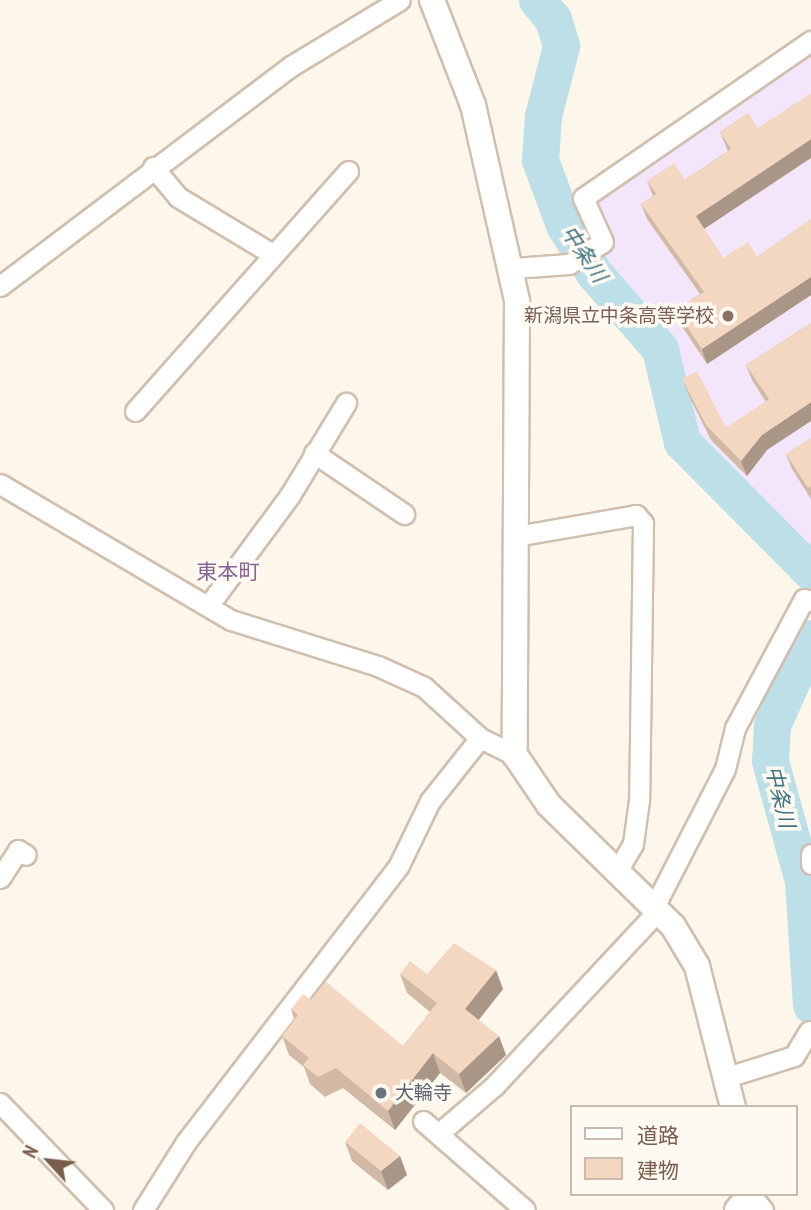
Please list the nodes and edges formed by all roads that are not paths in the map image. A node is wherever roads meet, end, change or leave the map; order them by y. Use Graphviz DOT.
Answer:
graph roads {
  1 [pos="400,0"];
  2 [pos="432,0"];
  3 [pos="811,41"];
  4 [pos="153,167"];
  5 [pos="348,171"];
  6 [pos="272,254"];
  7 [pos="513,268"];
  8 [pos="0,286"];
  9 [pos="346,403"];
  10 [pos="135,411"];
  11 [pos="314,453"];
  12 [pos="0,484"];
  13 [pos="404,514"];
  14 [pos="516,536"];
  15 [pos="811,601"];
  16 [pos="208,606"];
  17 [pos="480,738"];
  18 [pos="515,755"];
  19 [pos="811,854"];
  20 [pos="26,855"];
  21 [pos="811,864"];
  22 [pos="617,871"];
  23 [pos="0,878"];
  24 [pos="656,909"];
  25 [pos="809,1031"];
  26 [pos="727,1077"];
  27 [pos="0,1102"];
  28 [pos="733,1105"];
  29 [pos="423,1121"];
  30 [pos="438,1134"];
  31 [pos="103,1210"];
  32 [pos="143,1210"];
  33 [pos="525,1210"];
  1 -- 4 [label="street"];
  2 -- 7 [label="street"];
  3 -- 7 [label="street"];
  4 -- 6 [label="street"];
  4 -- 8 [label="street"];
  5 -- 6 [label="street"];
  6 -- 10 [label="street"];
  7 -- 14 [label="street"];
  9 -- 11 [label="street"];
  11 -- 13 [label="street"];
  11 -- 16 [label="street"];
  12 -- 16 [label="street"];
  14 -- 18 [label="street"];
  14 -- 22 [label="street"];
  15 -- 24 [label="street"];
  16 -- 17 [label="street"];
  17 -- 18 [label="street"];
  17 -- 32 [label="street"];
  18 -- 22 [label="street"];
  19 -- 21 [label="street"];
  20 -- 23 [label="street"];
  22 -- 24 [label="street"];
  24 -- 26 [label="street"];
  24 -- 30 [label="street"];
  25 -- 26 [label="street"];
  26 -- 28 [label="street"];
  27 -- 31 [label="street"];
  29 -- 30 [label="street"];
  30 -- 33 [label="street"];
}
